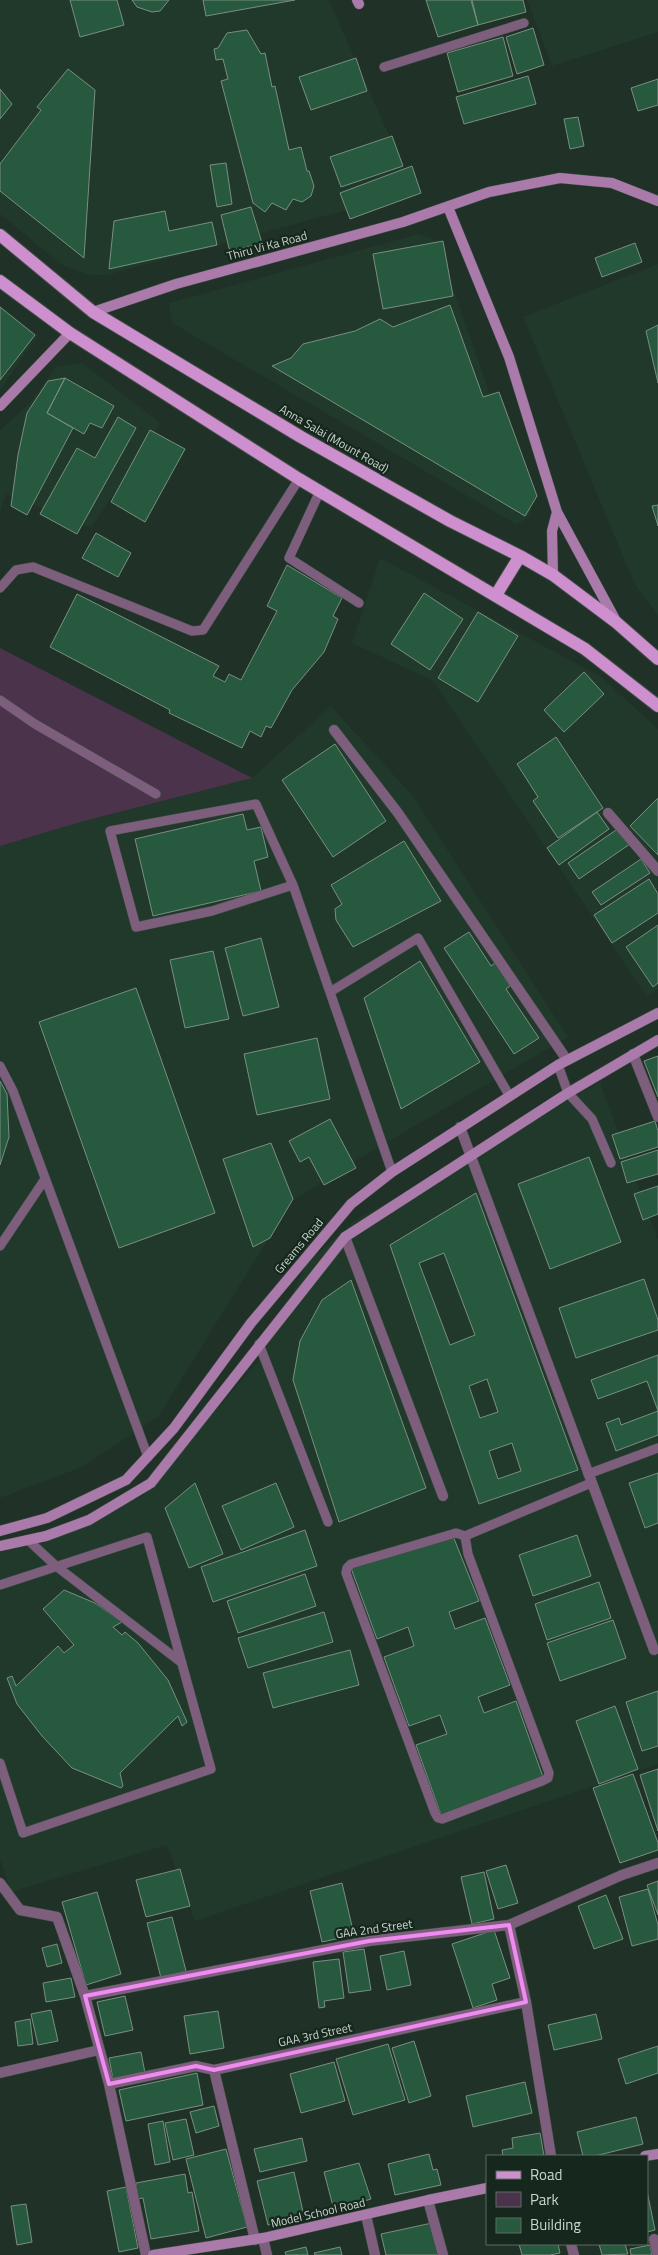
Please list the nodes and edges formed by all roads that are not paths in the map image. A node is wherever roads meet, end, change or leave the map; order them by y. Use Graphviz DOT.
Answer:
graph roads {
  1 [pos="524,23"];
  2 [pos="384,67"];
  3 [pos="658,201"];
  4 [pos="448,207"];
  5 [pos="0,235"];
  6 [pos="0,281"];
  7 [pos="93,312"];
  8 [pos="70,333"];
  9 [pos="0,406"];
  10 [pos="299,478"];
  11 [pos="320,491"];
  12 [pos="557,512"];
  13 [pos="520,556"];
  14 [pos="553,575"];
  15 [pos="0,588"];
  16 [pos="496,595"];
  17 [pos="360,603"];
  18 [pos="617,623"];
  19 [pos="658,659"];
  20 [pos="0,700"];
  21 [pos="658,706"];
  22 [pos="334,730"];
  23 [pos="156,794"];
  24 [pos="608,813"];
  25 [pos="658,871"];
  26 [pos="294,885"];
  27 [pos="330,992"];
  28 [pos="658,1013"];
  29 [pos="658,1040"];
  30 [pos="633,1054"];
  31 [pos="562,1062"];
  32 [pos="0,1066"];
  33 [pos="568,1093"];
  34 [pos="509,1095"];
  35 [pos="658,1118"];
  36 [pos="460,1126"];
  37 [pos="472,1154"];
  38 [pos="611,1163"];
  39 [pos="392,1172"];
  40 [pos="45,1179"];
  41 [pos="345,1237"];
  42 [pos="0,1246"];
  43 [pos="259,1344"];
  44 [pos="658,1448"];
  45 [pos="148,1456"];
  46 [pos="589,1479"];
  47 [pos="443,1496"];
  48 [pos="328,1522"];
  49 [pos="0,1531"];
  50 [pos="465,1536"];
  51 [pos="28,1540"];
  52 [pos="0,1546"];
  53 [pos="56,1566"];
  54 [pos="0,1585"];
  55 [pos="654,1650"];
  56 [pos="182,1663"];
  57 [pos="0,1763"];
  58 [pos="658,1863"];
  59 [pos="0,1886"];
  60 [pos="509,1925"];
  61 [pos="85,1996"];
  62 [pos="526,2002"];
  63 [pos="99,2050"];
  64 [pos="214,2070"];
  65 [pos="0,2073"];
  66 [pos="109,2084"];
  67 [pos="551,2155"];
  68 [pos="486,2188"];
  69 [pos="428,2200"];
  70 [pos="366,2215"];
  71 [pos="259,2239"];
  72 [pos="654,2239"];
  73 [pos="146,2255"];
  74 [pos="153,2255"];
  75 [pos="266,2255"];
  76 [pos="375,2255"];
  77 [pos="443,2255"];
  78 [pos="658,2255"];
  1 -- 2 [label="lane"];
  3 -- 4 [label="street, Thiru Vi Ka Road"];
  4 -- 7 [label="street, Thiru Vi Ka Road"];
  4 -- 12 [label="street"];
  5 -- 7 [label="main road, Anna Salai (Mount Road)"];
  6 -- 8 [label="main road"];
  7 -- 13 [label="main road, Anna Salai (Mount Road)"];
  8 -- 9 [label="street"];
  8 -- 10 [label="main road"];
  10 -- 11 [label="main road"];
  10 -- 15 [label="lane"];
  11 -- 16 [label="main road"];
  11 -- 17 [label="lane"];
  12 -- 14 [label="street"];
  12 -- 18 [label="street"];
  13 -- 14 [label="main road, Anna Salai (Mount Road)"];
  13 -- 16 [label="main road"];
  14 -- 18 [label="main road, Anna Salai (Mount Road)"];
  16 -- 21 [label="main road"];
  18 -- 19 [label="main road, Anna Salai (Mount Road)"];
  20 -- 23 [label="lane"];
  22 -- 31 [label="street"];
  24 -- 25 [label="street"];
  26 -- 26 [label="lane"];
  26 -- 27 [label="lane"];
  27 -- 34 [label="lane"];
  27 -- 39 [label="lane"];
  28 -- 31 [label="street, Greams Road"];
  29 -- 30 [label="street"];
  30 -- 33 [label="street"];
  30 -- 35 [label="street"];
  31 -- 33 [label="lane"];
  31 -- 34 [label="street, Greams Road"];
  32 -- 40 [label="lane"];
  33 -- 37 [label="street"];
  33 -- 38 [label="lane"];
  34 -- 36 [label="street, Greams Road"];
  36 -- 37 [label="street"];
  36 -- 39 [label="street, Greams Road"];
  37 -- 41 [label="street"];
  37 -- 46 [label="street"];
  39 -- 45 [label="street, Greams Road"];
  40 -- 42 [label="lane"];
  40 -- 45 [label="lane"];
  41 -- 43 [label="street"];
  41 -- 47 [label="street"];
  43 -- 48 [label="lane"];
  43 -- 51 [label="street"];
  44 -- 46 [label="lane"];
  45 -- 49 [label="street, Greams Road"];
  46 -- 50 [label="lane"];
  46 -- 55 [label="street"];
  50 -- 50 [label="lane"];
  51 -- 52 [label="street"];
  51 -- 53 [label="lane"];
  53 -- 54 [label="lane"];
  53 -- 56 [label="lane"];
  53 -- 56 [label="lane"];
  56 -- 57 [label="lane"];
  58 -- 60 [label="street, GAA 2nd Street"];
  59 -- 61 [label="street"];
  60 -- 61 [label="street, GAA 2nd Street"];
  60 -- 62 [label="street"];
  61 -- 63 [label="street"];
  62 -- 64 [label="street, GAA 3rd Street"];
  62 -- 67 [label="street"];
  63 -- 65 [label="street"];
  63 -- 66 [label="street"];
  64 -- 66 [label="street, GAA 3rd Street"];
  64 -- 71 [label="street"];
  66 -- 73 [label="street"];
  68 -- 69 [label="street, Model School Road"];
  69 -- 70 [label="street, Model School Road"];
  69 -- 77 [label="street"];
  70 -- 71 [label="street, Model School Road"];
  70 -- 76 [label="street"];
  71 -- 74 [label="street, Model School Road"];
  71 -- 75 [label="street"];
  72 -- 78 [label="street"];
}
